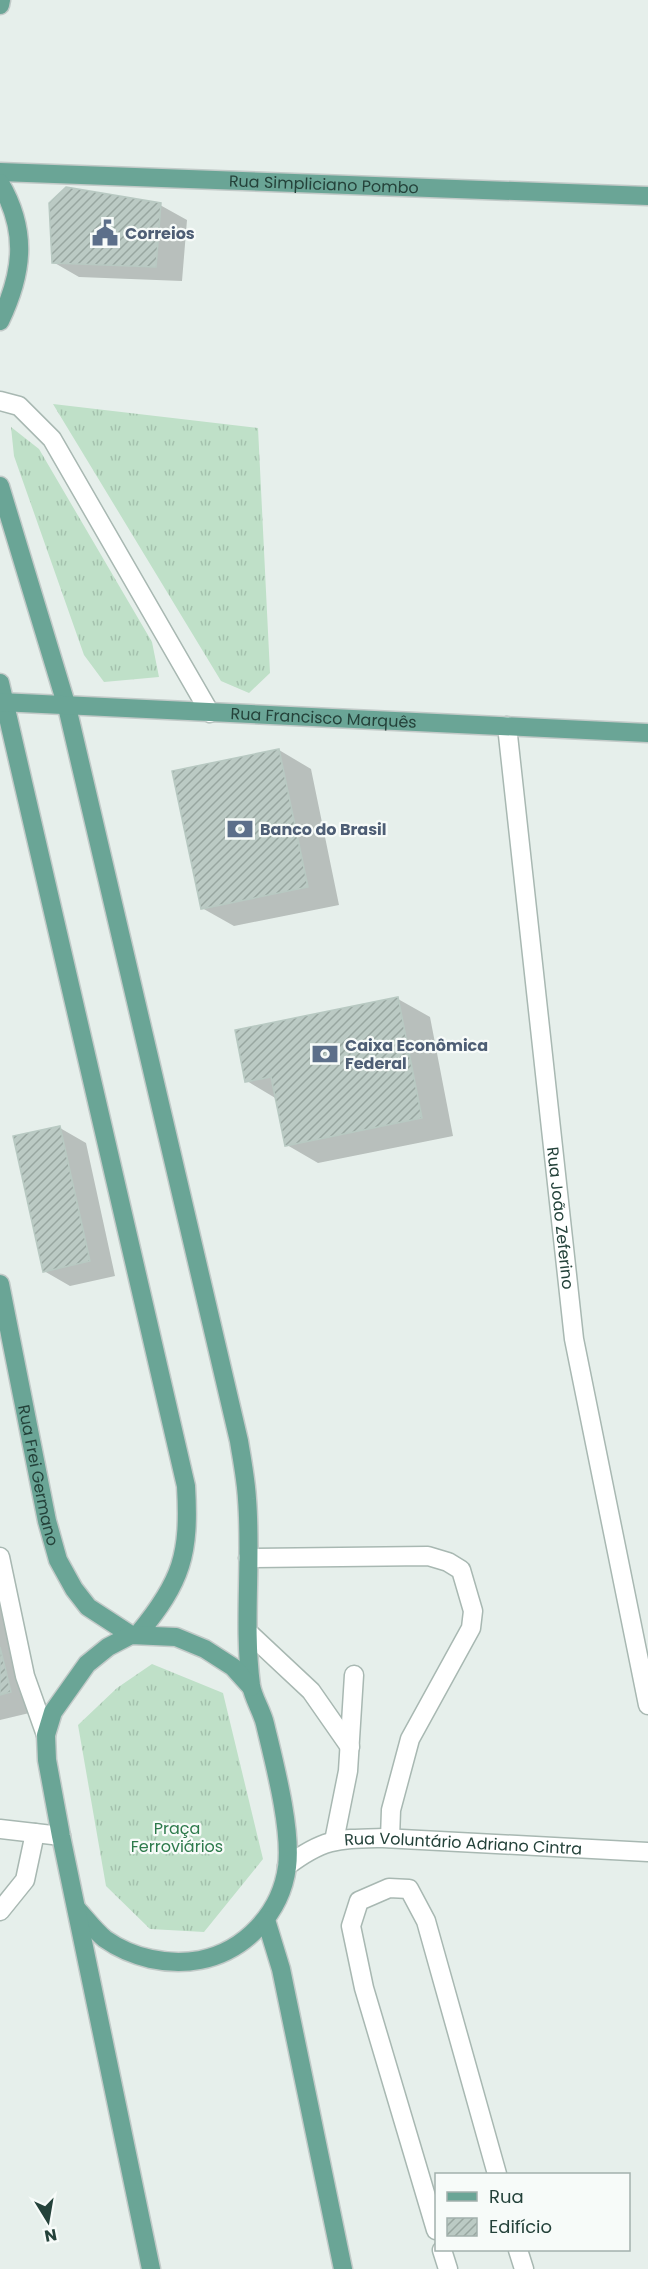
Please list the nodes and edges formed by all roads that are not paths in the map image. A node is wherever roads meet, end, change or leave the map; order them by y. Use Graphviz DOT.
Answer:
graph roads {
  1 [pos="1,0"];
  2 [pos="0,5"];
  3 [pos="0,172"];
  4 [pos="0,183"];
  5 [pos="648,196"];
  6 [pos="0,321"];
  7 [pos="0,401"];
  8 [pos="0,486"];
  9 [pos="0,683"];
  10 [pos="2,702"];
  11 [pos="68,707"];
  12 [pos="210,713"];
  13 [pos="507,726"];
  14 [pos="648,733"];
  15 [pos="0,1284"];
  16 [pos="0,1557"];
  17 [pos="248,1557"];
  18 [pos="135,1634"];
  19 [pos="249,1634"];
  20 [pos="354,1675"];
  21 [pos="251,1687"];
  22 [pos="648,1705"];
  23 [pos="46,1735"];
  24 [pos="350,1747"];
  25 [pos="0,1829"];
  26 [pos="34,1833"];
  27 [pos="61,1836"];
  28 [pos="390,1839"];
  29 [pos="334,1841"];
  30 [pos="648,1852"];
  31 [pos="287,1866"];
  32 [pos="77,1909"];
  33 [pos="0,1911"];
  34 [pos="266,1920"];
  35 [pos="496,2173"];
  36 [pos="435,2227"];
  37 [pos="442,2251"];
  38 [pos="518,2251"];
  39 [pos="151,2269"];
  40 [pos="343,2269"];
  41 [pos="448,2269"];
  42 [pos="524,2269"];
  1 -- 2 [label="main road"];
  3 -- 5 [label="main road, Rua Simpliciano Pombo"];
  4 -- 6 [label="main road"];
  7 -- 12 [label="street"];
  8 -- 11 [label="main road"];
  9 -- 10 [label="main road"];
  10 -- 11 [label="main road, Rua Francisco Marquês"];
  10 -- 18 [label="main road"];
  11 -- 12 [label="main road, Rua Francisco Marquês"];
  11 -- 17 [label="main road"];
  12 -- 13 [label="main road, Rua Francisco Marquês"];
  13 -- 14 [label="main road, Rua Francisco Marquês"];
  13 -- 22 [label="street, Rua João Zeferino"];
  15 -- 18 [label="main road, Rua Frei Germano"];
  16 -- 23 [label="street"];
  17 -- 19 [label="main road"];
  17 -- 28 [label="street"];
  18 -- 21 [label="main road"];
  18 -- 23 [label="main road"];
  19 -- 21 [label="main road"];
  19 -- 24 [label="street"];
  20 -- 24 [label="street"];
  21 -- 31 [label="main road"];
  23 -- 27 [label="main road"];
  24 -- 29 [label="street"];
  25 -- 26 [label="street"];
  26 -- 27 [label="street"];
  26 -- 33 [label="street"];
  27 -- 32 [label="main road"];
  28 -- 29 [label="street, Rua Voluntário Adriano Cintra"];
  28 -- 30 [label="street, Rua Voluntário Adriano Cintra"];
  29 -- 31 [label="street, Rua Voluntário Adriano Cintra"];
  31 -- 34 [label="main road"];
  32 -- 34 [label="main road"];
  32 -- 39 [label="main road"];
  34 -- 40 [label="main road"];
  35 -- 36 [label="street"];
  37 -- 41 [label="street"];
  38 -- 42 [label="street"];
}
